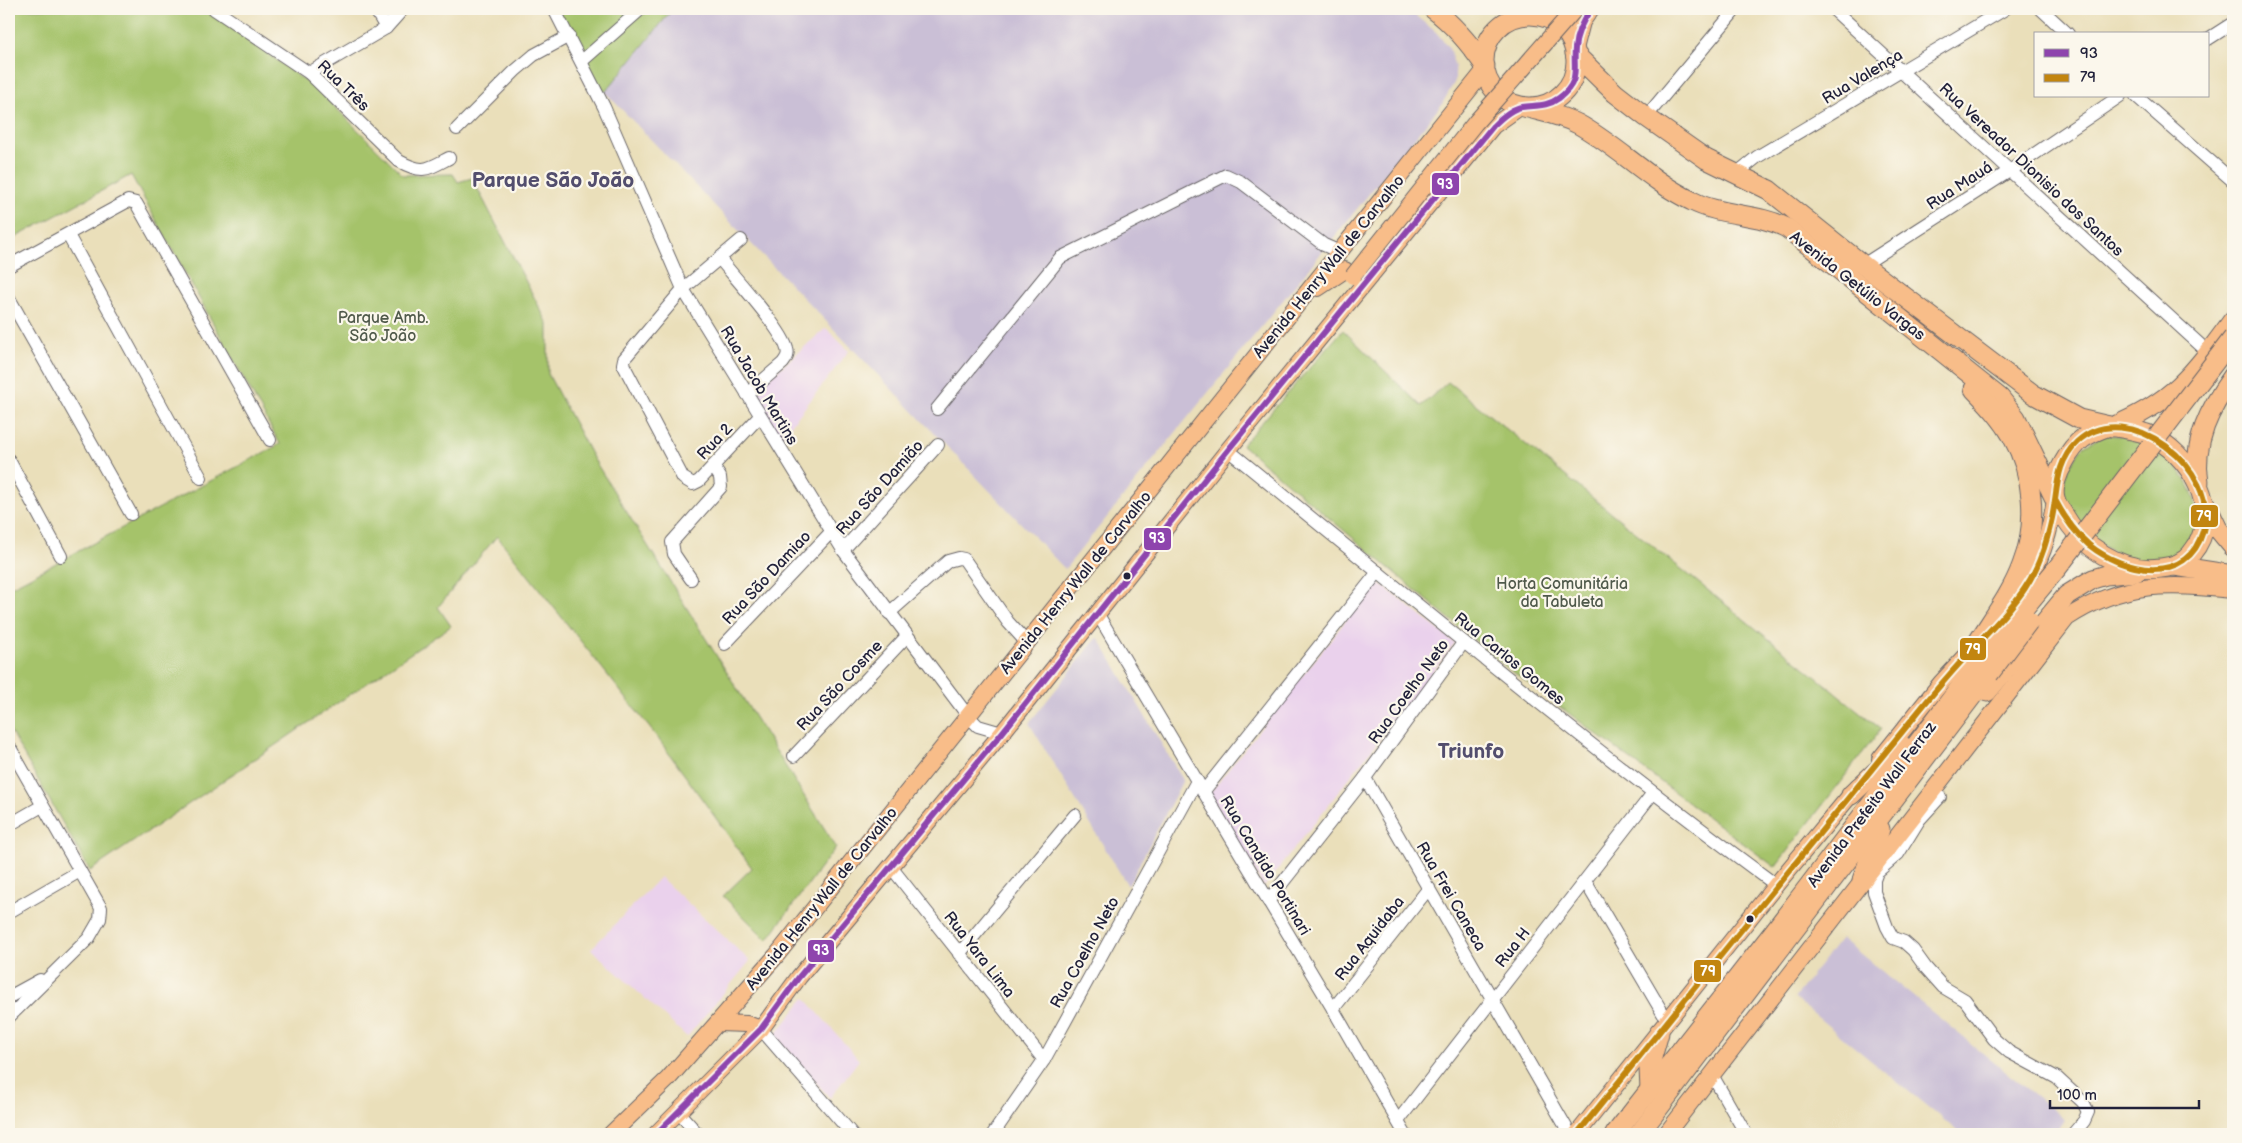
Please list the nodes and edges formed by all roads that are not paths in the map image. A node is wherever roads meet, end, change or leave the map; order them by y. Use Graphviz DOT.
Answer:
graph roads {
  1 [pos="214,9"];
  2 [pos="375,9"];
  3 [pos="402,9"];
  4 [pos="554,9"];
  5 [pos="641,9"];
  6 [pos="1433,9"];
  7 [pos="1563,9"];
  8 [pos="1575,9"];
  9 [pos="1591,9"];
  10 [pos="1736,9"];
  11 [pos="1833,9"];
  12 [pos="2005,9"];
  13 [pos="2041,9"];
  14 [pos="1530,13"];
  15 [pos="2233,23"];
  16 [pos="386,28"];
  17 [pos="2066,32"];
  18 [pos="569,36"];
  19 [pos="2210,38"];
  20 [pos="1576,56"];
  21 [pos="582,61"];
  22 [pos="1485,68"];
  23 [pos="1903,72"];
  24 [pos="309,73"];
  25 [pos="2117,98"];
  26 [pos="2138,98"];
  27 [pos="1522,107"];
  28 [pos="1646,117"];
  29 [pos="457,129"];
  30 [pos="449,158"];
  31 [pos="2011,170"];
  32 [pos="1737,172"];
  33 [pos="2233,180"];
  34 [pos="68,235"];
  35 [pos="741,240"];
  36 [pos="1340,252"];
  37 [pos="720,259"];
  38 [pos="1863,265"];
  39 [pos="9,266"];
  40 [pos="1349,273"];
  41 [pos="683,289"];
  42 [pos="1304,297"];
  43 [pos="9,298"];
  44 [pos="12,312"];
  45 [pos="1335,320"];
  46 [pos="2233,320"];
  47 [pos="2233,338"];
  48 [pos="1939,348"];
  49 [pos="2208,353"];
  50 [pos="2233,356"];
  51 [pos="2233,376"];
  52 [pos="747,394"];
  53 [pos="937,409"];
  54 [pos="760,416"];
  55 [pos="2111,426"];
  56 [pos="270,440"];
  57 [pos="938,445"];
  58 [pos="1228,450"];
  59 [pos="9,460"];
  60 [pos="713,466"];
  61 [pos="201,478"];
  62 [pos="2133,480"];
  63 [pos="2201,491"];
  64 [pos="2055,498"];
  65 [pos="131,514"];
  66 [pos="831,532"];
  67 [pos="2233,547"];
  68 [pos="843,550"];
  69 [pos="61,556"];
  70 [pos="2166,568"];
  71 [pos="1378,572"];
  72 [pos="2233,574"];
  73 [pos="691,579"];
  74 [pos="2233,590"];
  75 [pos="889,613"];
  76 [pos="1097,613"];
  77 [pos="907,636"];
  78 [pos="1027,642"];
  79 [pos="1463,643"];
  80 [pos="725,644"];
  81 [pos="1976,645"];
  82 [pos="1950,713"];
  83 [pos="968,716"];
  84 [pos="1002,733"];
  85 [pos="9,746"];
  86 [pos="794,756"];
  87 [pos="1365,778"];
  88 [pos="1200,787"];
  89 [pos="1653,792"];
  90 [pos="1851,795"];
  91 [pos="1940,797"];
  92 [pos="42,806"];
  93 [pos="1074,814"];
  94 [pos="1885,814"];
  95 [pos="9,824"];
  96 [pos="891,867"];
  97 [pos="80,871"];
  98 [pos="1871,873"];
  99 [pos="1585,881"];
  100 [pos="1776,884"];
  101 [pos="1430,888"];
  102 [pos="1268,901"];
  103 [pos="9,912"];
  104 [pos="959,954"];
  105 [pos="56,971"];
  106 [pos="9,997"];
  107 [pos="1493,997"];
  108 [pos="1333,1009"];
  109 [pos="9,1017"];
  110 [pos="718,1024"];
  111 [pos="1663,1028"];
  112 [pos="760,1029"];
  113 [pos="1044,1060"];
  114 [pos="1712,1075"];
  115 [pos="1650,1090"];
  116 [pos="678,1112"];
  117 [pos="1398,1122"];
  118 [pos="611,1134"];
  119 [pos="656,1134"];
  120 [pos="698,1134"];
  121 [pos="852,1134"];
  122 [pos="994,1134"];
  123 [pos="1405,1134"];
  124 [pos="1570,1134"];
  125 [pos="1577,1134"];
  126 [pos="1615,1134"];
  127 [pos="1639,1134"];
  128 [pos="1666,1134"];
  129 [pos="1746,1134"];
  130 [pos="2073,1134"];
  1 -- 24 [label="street, Rua Três"];
  2 -- 16 [label="street"];
  3 -- 16 [label="street"];
  4 -- 18 [label="street, Rua Jacob Martins"];
  5 -- 21 [label="street"];
  6 -- 22 [label="highway, Avenida Getúlio Vargas"];
  7 -- 40 [label="main road"];
  8 -- 40 [label="main road, bridge"];
  9 -- 20 [label="main road"];
  10 -- 28 [label="street"];
  11 -- 23 [label="street, Rua Vereador Dionisio dos Santos"];
  12 -- 23 [label="street, Rua Valença"];
  13 -- 17 [label="street"];
  14 -- 20 [label="highway, Avenida Getúlio Vargas"];
  14 -- 22 [label="highway, Avenida Henry Wall de Carvalho"];
  15 -- 19 [label="street"];
  16 -- 24 [label="street"];
  18 -- 21 [label="street, Rua Jacob Martins"];
  18 -- 29 [label="street"];
  20 -- 27 [label="highway, Avenida Henry Wall de Carvalho"];
  20 -- 28 [label="highway, Avenida Getúlio Vargas"];
  21 -- 41 [label="street, Rua Jacob Martins"];
  22 -- 27 [label="highway, Avenida Getúlio Vargas"];
  22 -- 36 [label="main road, Avenida Henry Wall de Carvalho"];
  23 -- 31 [label="street, Rua Vereador Dionisio dos Santos"];
  23 -- 32 [label="street, Rua Valença"];
  24 -- 30 [label="street, Rua Três"];
  25 -- 31 [label="street, Rua Mauá"];
  26 -- 33 [label="street"];
  27 -- 45 [label="main road, Avenida Henry Wall de Carvalho"];
  27 -- 48 [label="highway, Avenida Getúlio Vargas"];
  28 -- 32 [label="highway, Avenida Getúlio Vargas"];
  31 -- 38 [label="street, Rua Mauá"];
  31 -- 49 [label="street, Rua Vereador Dionisio dos Santos"];
  32 -- 38 [label="highway, Avenida Getúlio Vargas"];
  34 -- 39 [label="street"];
  34 -- 56 [label="street"];
  34 -- 61 [label="street"];
  35 -- 37 [label="street"];
  36 -- 42 [label="main road, Avenida Henry Wall de Carvalho"];
  36 -- 53 [label="street"];
  37 -- 41 [label="street"];
  37 -- 52 [label="street"];
  38 -- 55 [label="highway, Avenida Getúlio Vargas"];
  40 -- 42 [label="main road"];
  40 -- 45 [label="main road"];
  41 -- 52 [label="street, Rua Jacob Martins"];
  41 -- 60 [label="street, Rua 2"];
  42 -- 78 [label="main road, Avenida Henry Wall de Carvalho"];
  43 -- 44 [label="street"];
  44 -- 65 [label="street"];
  45 -- 58 [label="main road, Avenida Henry Wall de Carvalho"];
  46 -- 49 [label="highway"];
  47 -- 62 [label="highway, bridge"];
  48 -- 64 [label="highway, Avenida Getúlio Vargas"];
  48 -- 81 [label="highway"];
  49 -- 55 [label="highway"];
  50 -- 62 [label="highway"];
  51 -- 63 [label="highway"];
  52 -- 54 [label="street, Rua Jacob Martins"];
  54 -- 60 [label="street, Rua 2"];
  54 -- 66 [label="street, Rua Jacob Martins"];
  55 -- 63 [label="highway"];
  55 -- 64 [label="highway"];
  57 -- 68 [label="street, Rua São Damião"];
  58 -- 71 [label="street, Rua Carlos Gomes"];
  58 -- 76 [label="main road, Avenida Henry Wall de Carvalho"];
  59 -- 69 [label="street"];
  60 -- 73 [label="street"];
  62 -- 82 [label="highway, Avenida Prefeito Wall Ferraz, bridge"];
  63 -- 67 [label="highway"];
  63 -- 70 [label="highway"];
  64 -- 70 [label="highway"];
  64 -- 81 [label="main road, Avenida Prefeito Wall Ferraz"];
  66 -- 68 [label="street, Rua Jacob Martins"];
  66 -- 80 [label="street, Rua São Damiao"];
  68 -- 75 [label="street, Rua Jacob Martins"];
  70 -- 72 [label="highway"];
  70 -- 82 [label="highway"];
  71 -- 79 [label="street, Rua Carlos Gomes"];
  71 -- 88 [label="street, Rua Coelho Neto"];
  74 -- 98 [label="main road"];
  75 -- 77 [label="street, Rua Jacob Martins"];
  75 -- 78 [label="street"];
  76 -- 84 [label="main road, Avenida Henry Wall de Carvalho"];
  76 -- 88 [label="street, Rua Candido Portinari"];
  77 -- 83 [label="street, Rua Jacob Martins"];
  77 -- 86 [label="street, Rua São Cosme"];
  78 -- 83 [label="main road, Avenida Henry Wall de Carvalho"];
  79 -- 87 [label="street, Rua Coelho Neto"];
  79 -- 89 [label="street, Rua Carlos Gomes"];
  81 -- 90 [label="main road, Avenida Prefeito Wall Ferraz"];
  82 -- 90 [label="highway"];
  82 -- 94 [label="highway, Avenida Prefeito Wall Ferraz"];
  82 -- 115 [label="highway, Avenida Prefeito Wall Ferraz"];
  83 -- 84 [label="street, Rua Jacob Martins"];
  83 -- 110 [label="main road, Avenida Henry Wall de Carvalho"];
  84 -- 96 [label="main road, Avenida Henry Wall de Carvalho"];
  85 -- 92 [label="street"];
  87 -- 101 [label="street, Rua Frei Caneca"];
  87 -- 102 [label="street, Rua Coelho Neto"];
  88 -- 102 [label="street, Rua Candido Portinari"];
  88 -- 113 [label="street, Rua Coelho Neto"];
  89 -- 99 [label="street, Rua H"];
  89 -- 100 [label="street, Rua Carlos Gomes"];
  90 -- 100 [label="main road, Avenida Prefeito Wall Ferraz"];
  91 -- 98 [label="street"];
  92 -- 95 [label="street"];
  92 -- 97 [label="street"];
  93 -- 104 [label="street"];
  94 -- 98 [label="highway"];
  94 -- 127 [label="highway, Avenida Prefeito Wall Ferraz"];
  96 -- 104 [label="street, Rua Yara Lima"];
  96 -- 112 [label="main road, Avenida Henry Wall de Carvalho"];
  97 -- 103 [label="street"];
  97 -- 105 [label="street"];
  98 -- 114 [label="main road"];
  98 -- 130 [label="street"];
  99 -- 107 [label="street, Rua H"];
  99 -- 111 [label="street"];
  100 -- 111 [label="main road, Avenida Prefeito Wall Ferraz"];
  101 -- 107 [label="street, Rua Frei Caneca"];
  101 -- 108 [label="street, Rua Aquidaba"];
  102 -- 108 [label="street, Rua Candido Portinari"];
  104 -- 113 [label="street, Rua Yara Lima"];
  105 -- 106 [label="street"];
  105 -- 109 [label="street"];
  107 -- 117 [label="street, Rua H"];
  107 -- 124 [label="street, Rua Frei Caneca"];
  108 -- 117 [label="street, Rua Candido Portinari"];
  110 -- 112 [label="main road"];
  110 -- 118 [label="main road, Avenida Henry Wall de Carvalho"];
  111 -- 115 [label="highway"];
  111 -- 125 [label="main road, Avenida Prefeito Wall Ferraz"];
  112 -- 116 [label="main road, Avenida Henry Wall de Carvalho"];
  112 -- 121 [label="street"];
  113 -- 122 [label="street, Rua Coelho Neto"];
  114 -- 128 [label="main road"];
  114 -- 129 [label="street"];
  115 -- 126 [label="highway, Avenida Prefeito Wall Ferraz"];
  116 -- 119 [label="main road, Avenida Henry Wall de Carvalho"];
  116 -- 120 [label="street"];
  117 -- 123 [label="street, Rua Candido Portinari"];
}
